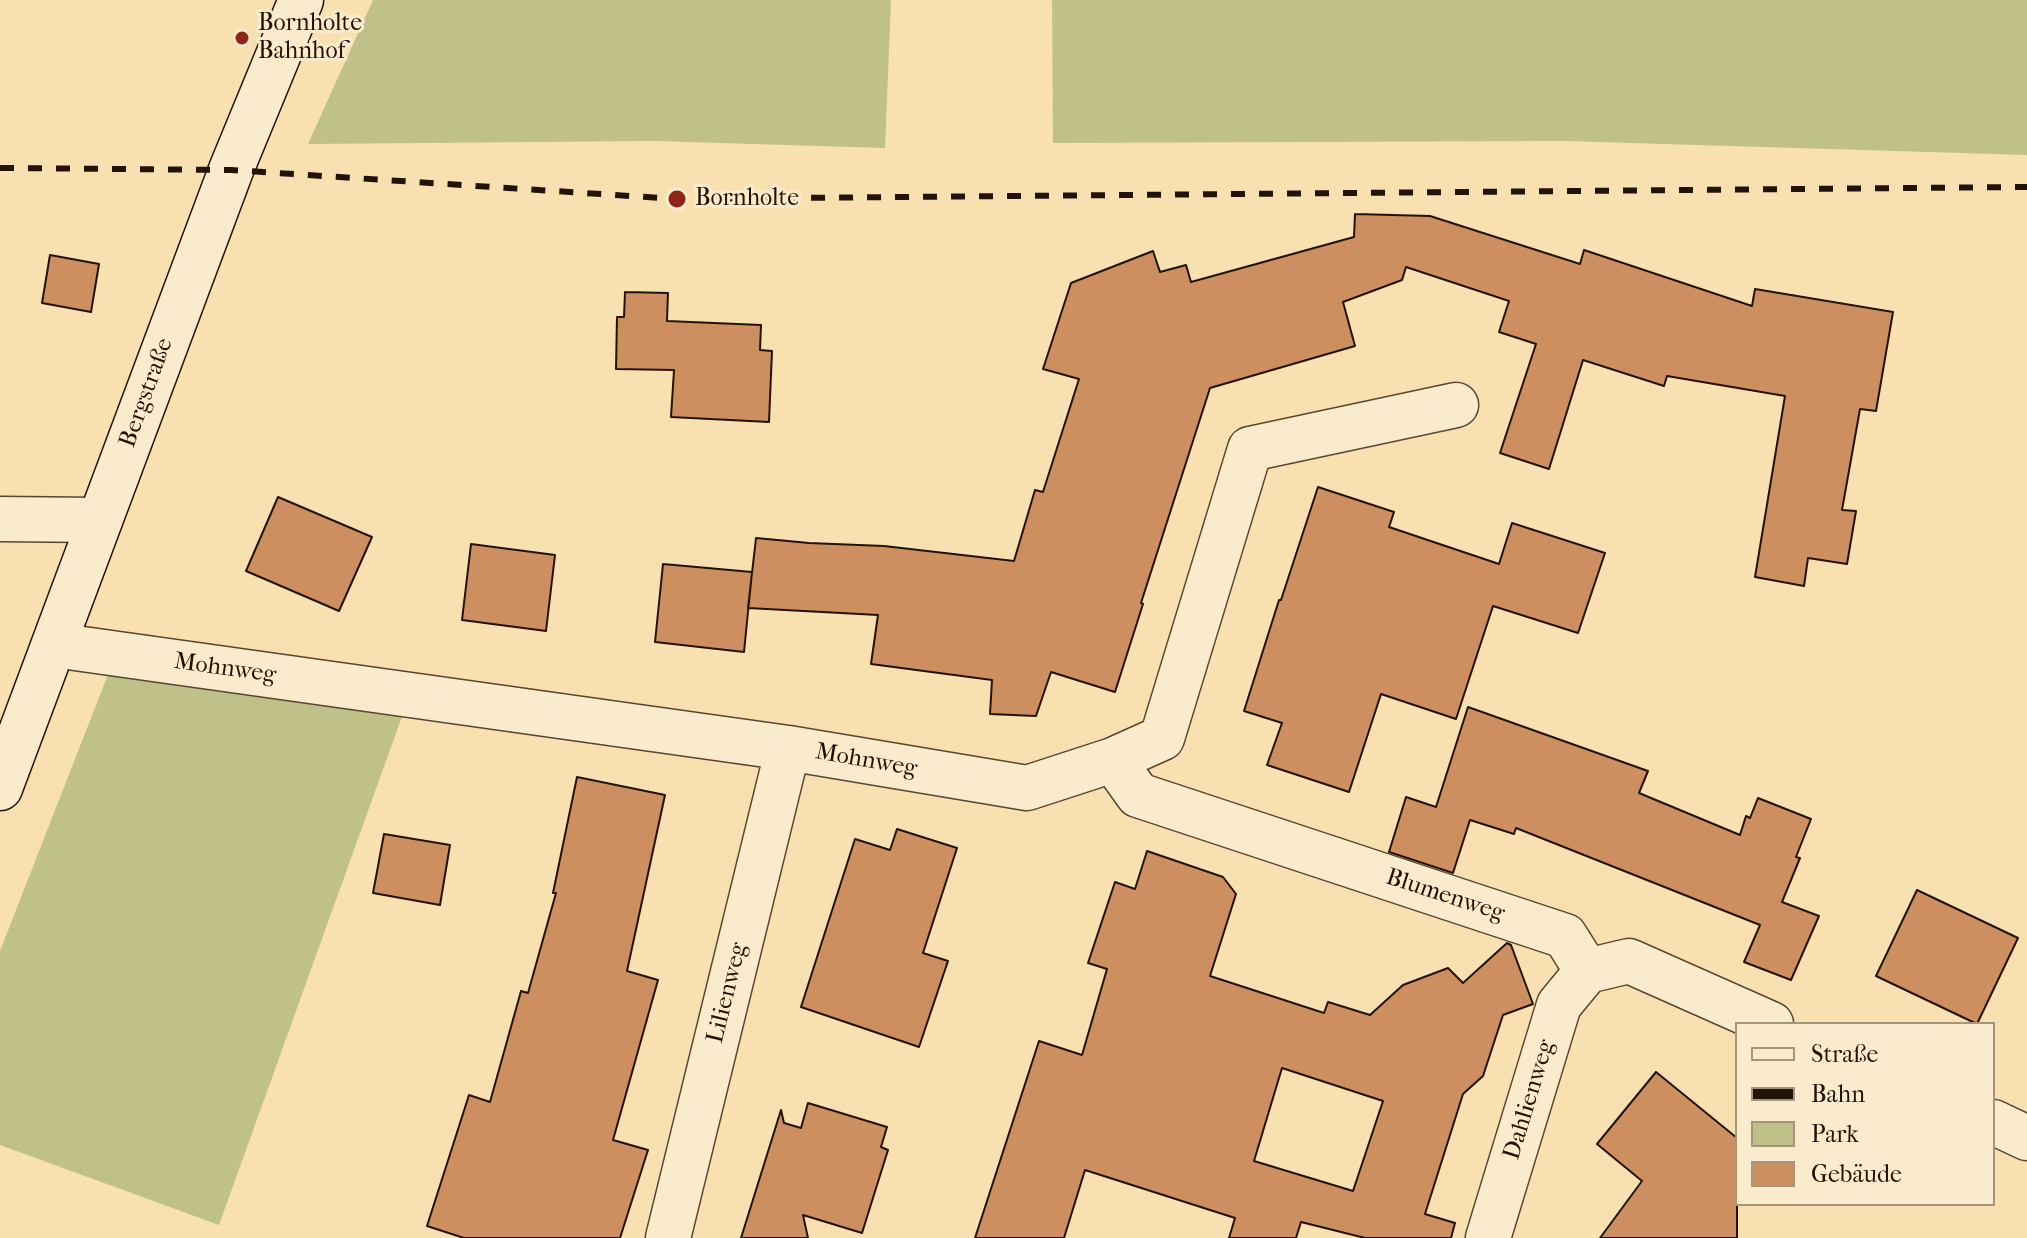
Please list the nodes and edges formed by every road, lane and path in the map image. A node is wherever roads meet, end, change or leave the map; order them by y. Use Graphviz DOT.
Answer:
graph roads {
  1 [pos="301,0"];
  2 [pos="1456,405"];
  3 [pos="0,519"];
  4 [pos="100,520"];
  5 [pos="54,645"];
  6 [pos="788,748"];
  7 [pos="1113,760"];
  8 [pos="0,788"];
  9 [pos="1587,971"];
  10 [pos="1766,1022"];
  11 [pos="1995,1123"];
  12 [pos="2027,1138"];
  13 [pos="668,1238"];
  14 [pos="1488,1238"];
  1 -- 4 [label="street, Bergstraße"];
  2 -- 7 [label="street, Mohnweg"];
  3 -- 4 [label="street"];
  4 -- 5 [label="street, Bergstraße"];
  5 -- 6 [label="street, Mohnweg"];
  5 -- 8 [label="street, Bergstraße"];
  6 -- 7 [label="street, Mohnweg"];
  6 -- 13 [label="street, Lilienweg"];
  7 -- 9 [label="street, Blumenweg"];
  9 -- 10 [label="street"];
  9 -- 14 [label="street, Dahlienweg"];
  11 -- 12 [label="street"];
}
